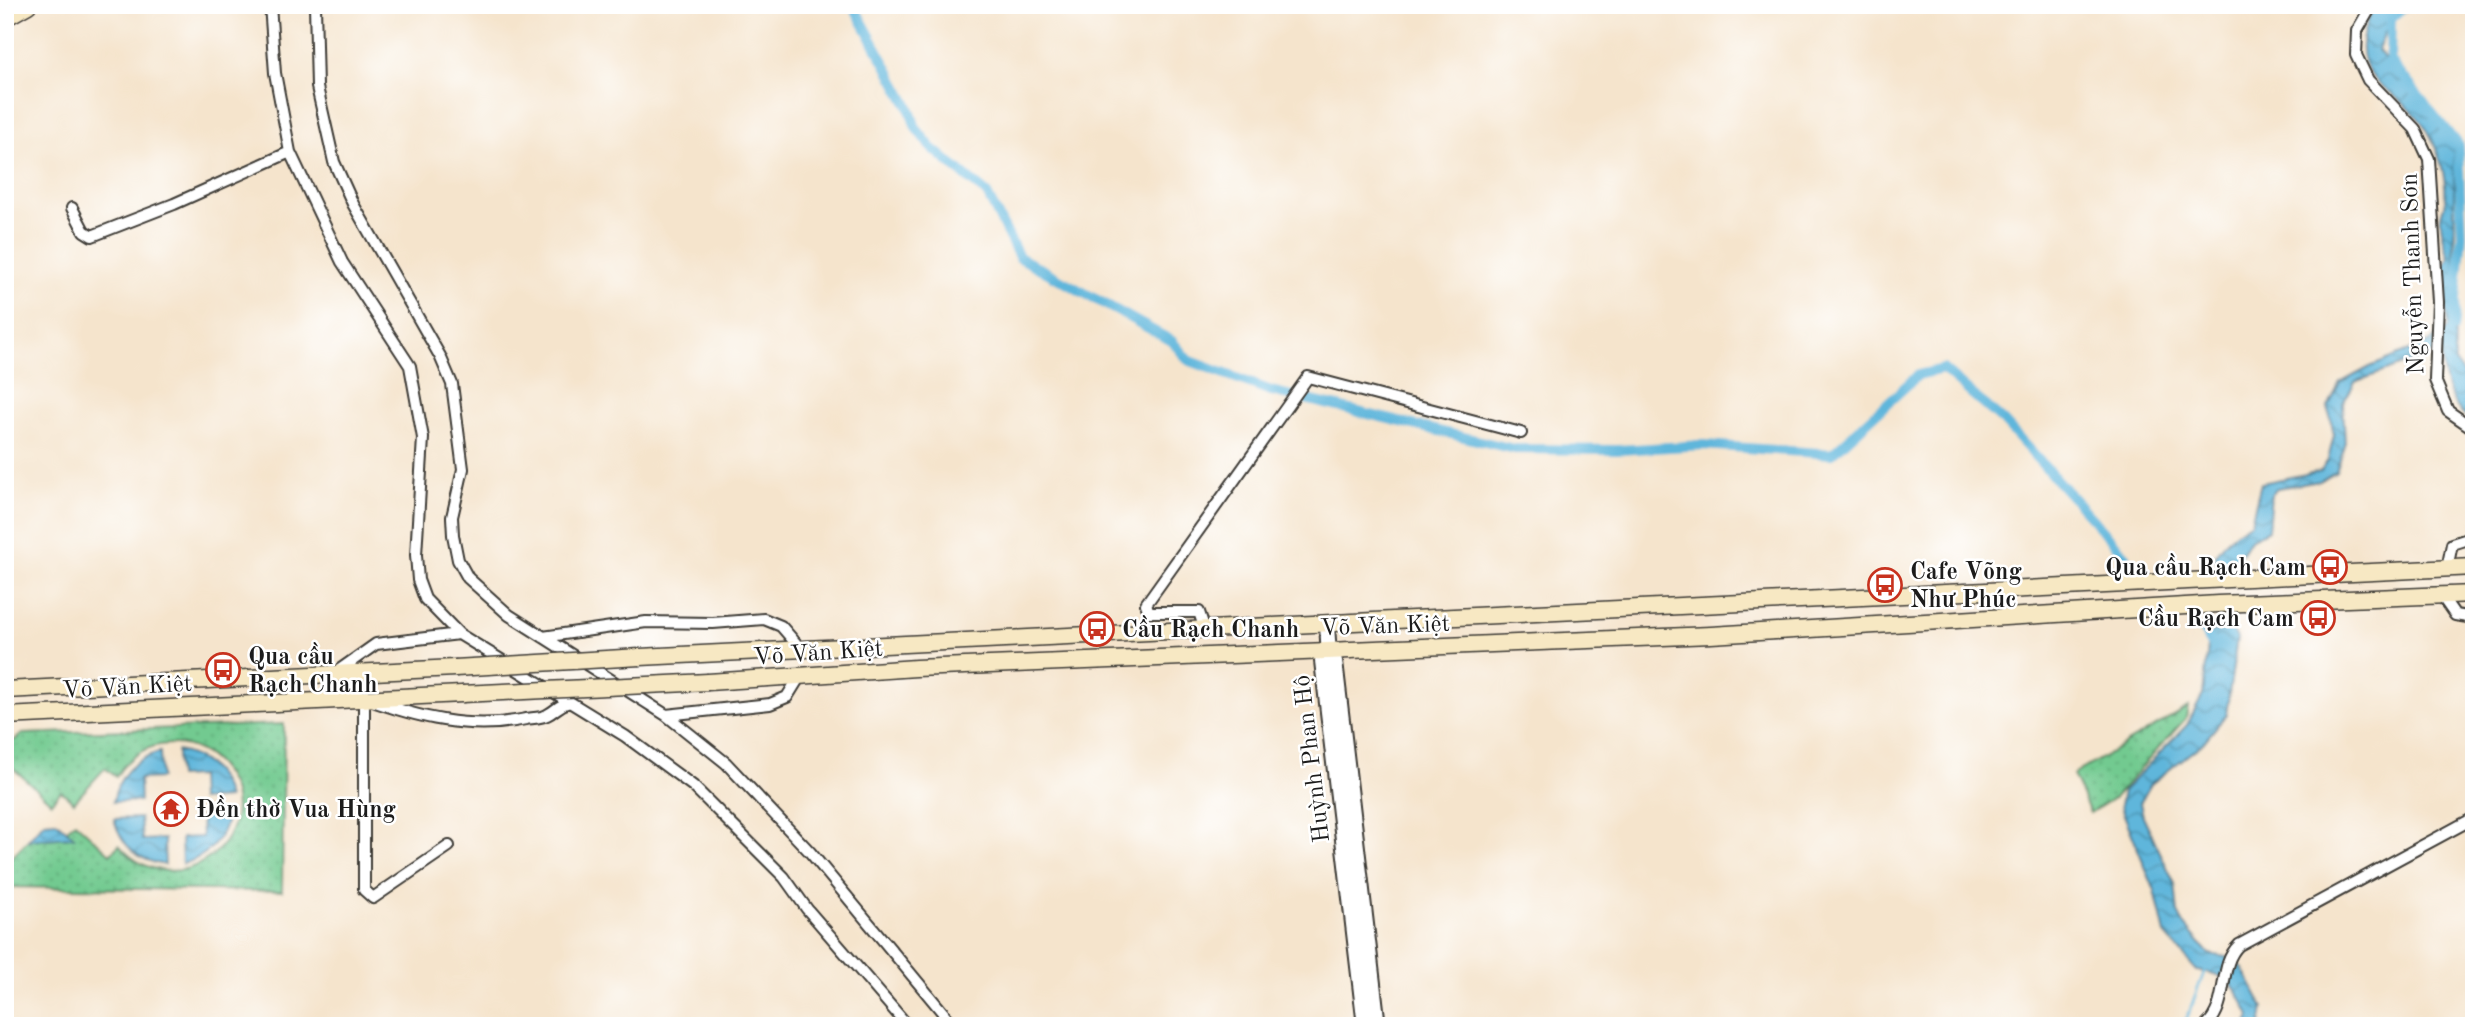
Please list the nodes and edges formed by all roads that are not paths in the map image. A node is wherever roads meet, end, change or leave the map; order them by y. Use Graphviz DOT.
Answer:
graph roads {
  1 [pos="28,5"];
  2 [pos="270,5"];
  3 [pos="315,5"];
  4 [pos="2372,5"];
  5 [pos="5,18"];
  6 [pos="289,152"];
  7 [pos="72,208"];
  8 [pos="2474,429"];
  9 [pos="1521,433"];
  10 [pos="2474,537"];
  11 [pos="2474,567"];
  12 [pos="2447,569"];
  13 [pos="2006,591"];
  14 [pos="2474,594"];
  15 [pos="2441,596"];
  16 [pos="2005,616"];
  17 [pos="2474,618"];
  18 [pos="1327,625"];
  19 [pos="1205,630"];
  20 [pos="459,634"];
  21 [pos="543,637"];
  22 [pos="800,649"];
  23 [pos="1328,652"];
  24 [pos="334,674"];
  25 [pos="800,676"];
  26 [pos="5,690"];
  27 [pos="364,698"];
  28 [pos="570,702"];
  29 [pos="666,715"];
  30 [pos="5,716"];
  31 [pos="2474,818"];
  32 [pos="449,846"];
  33 [pos="908,1026"];
  34 [pos="954,1026"];
  35 [pos="1365,1026"];
  36 [pos="1378,1026"];
  37 [pos="2206,1026"];
  1 -- 5 [label="main road"];
  2 -- 6 [label="street"];
  3 -- 21 [label="street"];
  4 -- 8 [label="street, Nguyễn Thanh Sơn"];
  6 -- 7 [label="street"];
  6 -- 20 [label="street"];
  9 -- 19 [label="street"];
  10 -- 12 [label="street"];
  11 -- 12 [label="main road, Võ Văn Kiệt"];
  12 -- 13 [label="main road, Võ Văn Kiệt"];
  13 -- 16 [label="main road"];
  13 -- 18 [label="main road, Võ Văn Kiệt"];
  14 -- 15 [label="main road, Võ Văn Kiệt"];
  15 -- 16 [label="main road, Võ Văn Kiệt"];
  15 -- 17 [label="street"];
  16 -- 23 [label="main road, Võ Văn Kiệt"];
  18 -- 19 [label="main road, Võ Văn Kiệt"];
  18 -- 23 [label="street"];
  19 -- 22 [label="main road, Võ Văn Kiệt"];
  20 -- 24 [label="street"];
  20 -- 28 [label="street"];
  21 -- 22 [label="street"];
  21 -- 29 [label="street"];
  22 -- 24 [label="main road, Võ Văn Kiệt, bridge"];
  23 -- 25 [label="main road, Võ Văn Kiệt"];
  23 -- 35 [label="street, Huỳnh Phan Hộ"];
  23 -- 36 [label="street, Huỳnh Phan Hộ"];
  24 -- 26 [label="main road, Võ Văn Kiệt"];
  25 -- 27 [label="main road, Võ Văn Kiệt, bridge"];
  25 -- 29 [label="street"];
  27 -- 28 [label="street"];
  27 -- 30 [label="main road, Võ Văn Kiệt"];
  27 -- 32 [label="street"];
  28 -- 33 [label="street"];
  29 -- 34 [label="street"];
  31 -- 37 [label="street"];
}
